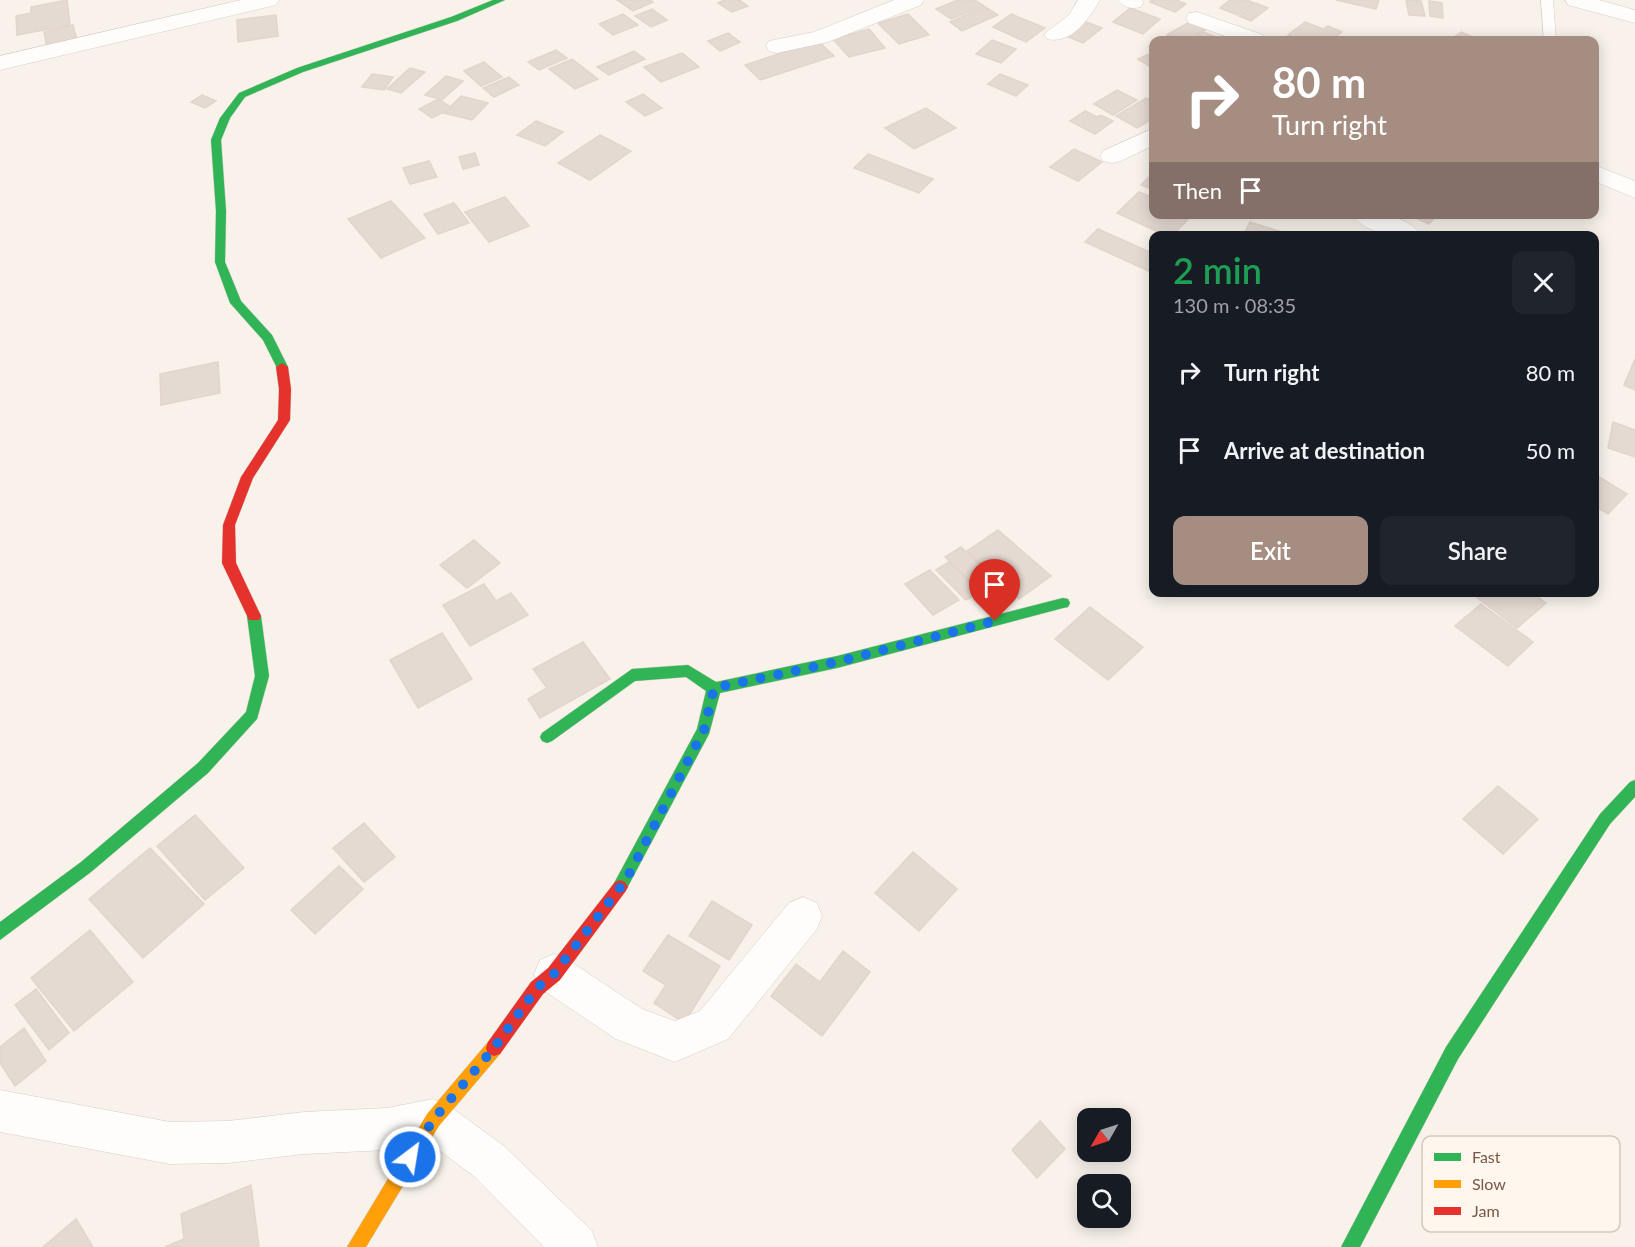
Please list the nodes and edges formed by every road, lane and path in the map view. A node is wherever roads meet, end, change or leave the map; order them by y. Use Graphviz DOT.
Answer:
graph roads {
  1 [pos="268,0"];
  2 [pos="501,0"];
  3 [pos="913,0"];
  4 [pos="1089,0"];
  5 [pos="1547,0"];
  6 [pos="1576,0"];
  7 [pos="1635,17"];
  8 [pos="1197,18"];
  9 [pos="1055,34"];
  10 [pos="1244,36"];
  11 [pos="1550,36"];
  12 [pos="777,46"];
  13 [pos="0,63"];
  14 [pos="1149,138"];
  15 [pos="1112,156"];
  16 [pos="1599,174"];
  17 [pos="1635,190"];
  18 [pos="1374,219"];
  19 [pos="1399,231"];
  20 [pos="1063,603"];
  21 [pos="714,688"];
  22 [pos="547,737"];
  23 [pos="1635,787"];
  24 [pos="803,916"];
  25 [pos="0,932"];
  26 [pos="554,974"];
  27 [pos="0,1111"];
  28 [pos="433,1120"];
  29 [pos="356,1247"];
  30 [pos="576,1247"];
  31 [pos="1350,1247"];
  1 -- 13 [label="street"];
  2 -- 25 [label="street"];
  3 -- 12 [label="street"];
  4 -- 9 [label="street"];
  5 -- 11 [label="lane"];
  6 -- 7 [label="street"];
  8 -- 10 [label="street"];
  14 -- 15 [label="street"];
  16 -- 17 [label="street"];
  18 -- 19 [label="street"];
  20 -- 21 [label="street"];
  21 -- 22 [label="street"];
  21 -- 26 [label="street"];
  23 -- 31 [label="street"];
  24 -- 26 [label="street"];
  26 -- 28 [label="street"];
  27 -- 28 [label="street"];
  28 -- 29 [label="street"];
  28 -- 30 [label="street"];
}
